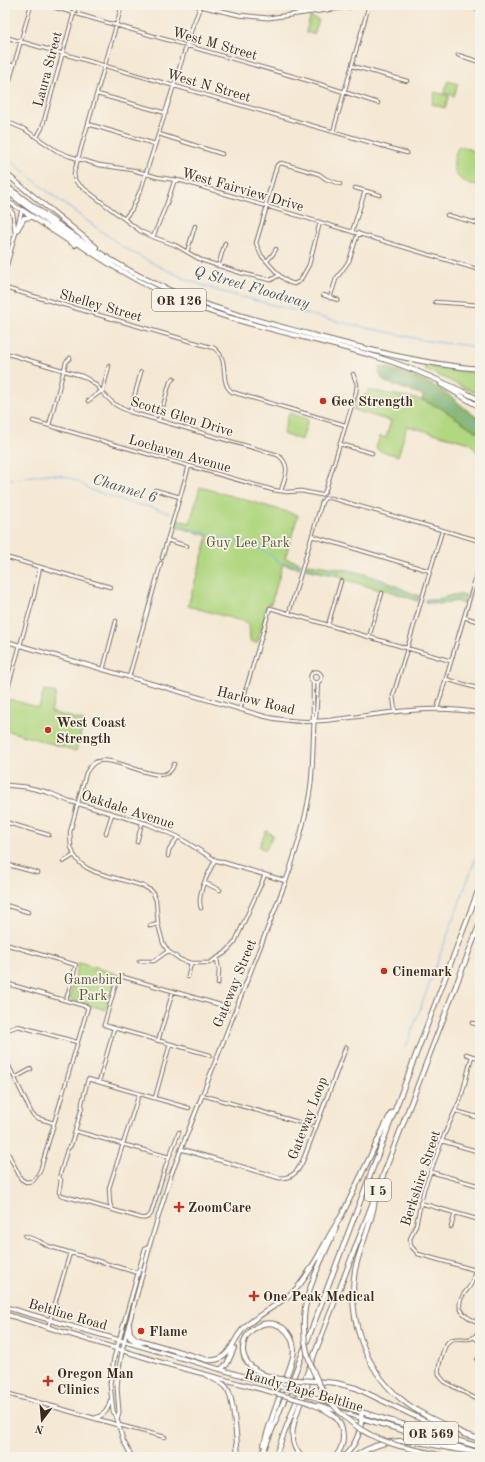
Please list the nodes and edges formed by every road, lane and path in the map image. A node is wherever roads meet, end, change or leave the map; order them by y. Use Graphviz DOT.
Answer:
graph roads {
  1 [pos="31,5"];
  2 [pos="46,5"];
  3 [pos="76,5"];
  4 [pos="122,5"];
  5 [pos="196,5"];
  6 [pos="363,5"];
  7 [pos="369,5"];
  8 [pos="464,5"];
  9 [pos="201,6"];
  10 [pos="480,10"];
  11 [pos="73,13"];
  12 [pos="116,25"];
  13 [pos="5,37"];
  14 [pos="21,42"];
  15 [pos="187,46"];
  16 [pos="62,53"];
  17 [pos="458,55"];
  18 [pos="480,62"];
  19 [pos="5,63"];
  20 [pos="104,65"];
  21 [pos="14,66"];
  22 [pos="352,66"];
  23 [pos="407,81"];
  24 [pos="174,85"];
  25 [pos="345,91"];
  26 [pos="97,94"];
  27 [pos="5,97"];
  28 [pos="378,103"];
  29 [pos="166,112"];
  30 [pos="5,121"];
  31 [pos="88,124"];
  32 [pos="333,132"];
  33 [pos="159,134"];
  34 [pos="37,138"];
  35 [pos="155,144"];
  36 [pos="407,153"];
  37 [pos="222,154"];
  38 [pos="78,159"];
  39 [pos="5,173"];
  40 [pos="146,174"];
  41 [pos="175,179"];
  42 [pos="340,184"];
  43 [pos="5,185"];
  44 [pos="355,188"];
  45 [pos="5,190"];
  46 [pos="365,191"];
  47 [pos="380,195"];
  48 [pos="5,201"];
  49 [pos="266,206"];
  50 [pos="22,210"];
  51 [pos="447,215"];
  52 [pos="33,217"];
  53 [pos="124,220"];
  54 [pos="320,222"];
  55 [pos="480,224"];
  56 [pos="195,226"];
  57 [pos="17,230"];
  58 [pos="352,232"];
  59 [pos="358,233"];
  60 [pos="15,236"];
  61 [pos="153,238"];
  62 [pos="225,243"];
  63 [pos="276,249"];
  64 [pos="187,252"];
  65 [pos="94,256"];
  66 [pos="112,260"];
  67 [pos="267,261"];
  68 [pos="218,266"];
  69 [pos="480,270"];
  70 [pos="5,271"];
  71 [pos="279,275"];
  72 [pos="5,288"];
  73 [pos="323,295"];
  74 [pos="330,298"];
  75 [pos="480,298"];
  76 [pos="338,300"];
  77 [pos="435,302"];
  78 [pos="479,305"];
  79 [pos="5,354"];
  80 [pos="70,358"];
  81 [pos="110,366"];
  82 [pos="480,369"];
  83 [pos="416,370"];
  84 [pos="64,371"];
  85 [pos="141,372"];
  86 [pos="353,374"];
  87 [pos="174,378"];
  88 [pos="102,390"];
  89 [pos="480,400"];
  90 [pos="88,401"];
  91 [pos="480,407"];
  92 [pos="130,412"];
  93 [pos="159,420"];
  94 [pos="33,421"];
  95 [pos="49,425"];
  96 [pos="345,425"];
  97 [pos="340,444"];
  98 [pos="372,453"];
  99 [pos="189,466"];
  100 [pos="155,490"];
  101 [pos="281,491"];
  102 [pos="180,497"];
  103 [pos="442,531"];
  104 [pos="312,536"];
  105 [pos="167,540"];
  106 [pos="480,541"];
  107 [pos="187,546"];
  108 [pos="5,557"];
  109 [pos="162,558"];
  110 [pos="161,563"];
  111 [pos="480,563"];
  112 [pos="40,567"];
  113 [pos="430,571"];
  114 [pos="475,579"];
  115 [pos="341,580"];
  116 [pos="480,580"];
  117 [pos="110,587"];
  118 [pos="382,593"];
  119 [pos="289,613"];
  120 [pos="464,617"];
  121 [pos="116,621"];
  122 [pos="480,622"];
  123 [pos="328,625"];
  124 [pos="369,637"];
  125 [pos="5,641"];
  126 [pos="20,646"];
  127 [pos="407,648"];
  128 [pos="451,661"];
  129 [pos="103,670"];
  130 [pos="129,677"];
  131 [pos="446,679"];
  132 [pos="313,682"];
  133 [pos="318,683"];
  134 [pos="480,689"];
  135 [pos="5,698"];
  136 [pos="240,709"];
  137 [pos="437,709"];
  138 [pos="395,711"];
  139 [pos="480,713"];
  140 [pos="314,722"];
  141 [pos="174,764"];
  142 [pos="5,785"];
  143 [pos="78,804"];
  144 [pos="112,814"];
  145 [pos="5,822"];
  146 [pos="142,823"];
  147 [pos="106,833"];
  148 [pos="49,835"];
  149 [pos="178,837"];
  150 [pos="137,842"];
  151 [pos="74,855"];
  152 [pos="168,856"];
  153 [pos="215,860"];
  154 [pos="62,862"];
  155 [pos="5,864"];
  156 [pos="38,873"];
  157 [pos="266,875"];
  158 [pos="286,881"];
  159 [pos="205,883"];
  160 [pos="480,886"];
  161 [pos="220,890"];
  162 [pos="5,905"];
  163 [pos="201,908"];
  164 [pos="28,912"];
  165 [pos="480,923"];
  166 [pos="158,924"];
  167 [pos="150,926"];
  168 [pos="5,944"];
  169 [pos="168,951"];
  170 [pos="217,959"];
  171 [pos="139,961"];
  172 [pos="190,963"];
  173 [pos="188,977"];
  174 [pos="5,983"];
  175 [pos="218,984"];
  176 [pos="173,991"];
  177 [pos="66,1000"];
  178 [pos="227,1010"];
  179 [pos="472,1023"];
  180 [pos="480,1025"];
  181 [pos="114,1028"];
  182 [pos="5,1031"];
  183 [pos="158,1041"];
  184 [pos="77,1042"];
  185 [pos="170,1044"];
  186 [pos="346,1047"];
  187 [pos="466,1054"];
  188 [pos="210,1055"];
  189 [pos="472,1056"];
  190 [pos="5,1058"];
  191 [pos="479,1058"];
  192 [pos="31,1069"];
  193 [pos="15,1078"];
  194 [pos="99,1082"];
  195 [pos="139,1094"];
  196 [pos="202,1094"];
  197 [pos="154,1098"];
  198 [pos="398,1102"];
  199 [pos="189,1108"];
  200 [pos="455,1111"];
  201 [pos="480,1118"];
  202 [pos="54,1123"];
  203 [pos="316,1127"];
  204 [pos="75,1131"];
  205 [pos="179,1132"];
  206 [pos="442,1141"];
  207 [pos="122,1144"];
  208 [pos="5,1147"];
  209 [pos="181,1149"];
  210 [pos="480,1152"];
  211 [pos="169,1157"];
  212 [pos="431,1172"];
  213 [pos="480,1186"];
  214 [pos="376,1195"];
  215 [pos="420,1203"];
  216 [pos="113,1210"];
  217 [pos="455,1213"];
  218 [pos="342,1215"];
  219 [pos="480,1220"];
  220 [pos="451,1228"];
  221 [pos="25,1236"];
  222 [pos="148,1247"];
  223 [pos="70,1253"];
  224 [pos="480,1254"];
  225 [pos="475,1270"];
  226 [pos="139,1272"];
  227 [pos="140,1282"];
  228 [pos="5,1307"];
  229 [pos="5,1314"];
  230 [pos="50,1320"];
  231 [pos="480,1323"];
  232 [pos="129,1325"];
  233 [pos="480,1326"];
  234 [pos="48,1328"];
  235 [pos="127,1332"];
  236 [pos="239,1334"];
  237 [pos="474,1337"];
  238 [pos="122,1341"];
  239 [pos="480,1342"];
  240 [pos="148,1348"];
  241 [pos="117,1349"];
  242 [pos="122,1350"];
  243 [pos="480,1355"];
  244 [pos="314,1356"];
  245 [pos="477,1360"];
  246 [pos="220,1369"];
  247 [pos="206,1375"];
  248 [pos="5,1393"];
  249 [pos="111,1399"];
  250 [pos="480,1401"];
  251 [pos="307,1402"];
  252 [pos="361,1412"];
  253 [pos="94,1418"];
  254 [pos="361,1418"];
  255 [pos="117,1419"];
  256 [pos="118,1425"];
  257 [pos="465,1434"];
  258 [pos="165,1437"];
  259 [pos="480,1439"];
  260 [pos="480,1447"];
  261 [pos="479,1452"];
  262 [pos="132,1457"];
  263 [pos="238,1457"];
  264 [pos="261,1457"];
  265 [pos="275,1457"];
  266 [pos="302,1457"];
  267 [pos="334,1457"];
  268 [pos="343,1457"];
  269 [pos="354,1457"];
  270 [pos="447,1457"];
  1 -- 14 [label="street"];
  2 -- 11 [label="street, West M Street"];
  3 -- 11 [label="street, Laura Street"];
  4 -- 12 [label="street"];
  5 -- 9 [label="main road"];
  6 -- 9 [label="main road"];
  7 -- 22 [label="street"];
  8 -- 10 [label="main road"];
  9 -- 15 [label="street"];
  11 -- 12 [label="street, West M Street"];
  11 -- 16 [label="street, Laura Street"];
  12 -- 15 [label="street, West M Street"];
  12 -- 20 [label="street"];
  13 -- 14 [label="street, West N Street"];
  14 -- 16 [label="street, West N Street"];
  14 -- 21 [label="street"];
  15 -- 24 [label="street"];
  15 -- 25 [label="street, West M Street"];
  16 -- 20 [label="street, West N Street"];
  16 -- 34 [label="street, Laura Street"];
  17 -- 18 [label="street"];
  19 -- 21 [label="street"];
  20 -- 24 [label="street, West N Street"];
  20 -- 26 [label="street"];
  21 -- 27 [label="street"];
  22 -- 23 [label="street"];
  22 -- 25 [label="street"];
  24 -- 29 [label="street"];
  24 -- 32 [label="street, West N Street"];
  25 -- 28 [label="street, West M Street"];
  25 -- 32 [label="street"];
  26 -- 29 [label="street"];
  26 -- 31 [label="street"];
  29 -- 33 [label="street"];
  30 -- 34 [label="street, West Fairview Drive"];
  31 -- 35 [label="street"];
  31 -- 38 [label="street"];
  32 -- 36 [label="street, West N Street"];
  33 -- 35 [label="street"];
  33 -- 37 [label="street"];
  34 -- 38 [label="street, West Fairview Drive"];
  35 -- 40 [label="street"];
  38 -- 40 [label="street, West Fairview Drive"];
  38 -- 53 [label="street"];
  39 -- 66 [label="highway"];
  40 -- 41 [label="street, West Fairview Drive"];
  40 -- 53 [label="street"];
  41 -- 49 [label="street, West Fairview Drive"];
  41 -- 61 [label="street"];
  42 -- 49 [label="street"];
  43 -- 66 [label="highway, OR 126"];
  44 -- 46 [label="street"];
  45 -- 65 [label="highway, OR 126"];
  46 -- 47 [label="street"];
  46 -- 58 [label="street"];
  48 -- 50 [label="main road"];
  48 -- 60 [label="main road"];
  49 -- 54 [label="street, West Fairview Drive"];
  49 -- 67 [label="street"];
  50 -- 52 [label="highway"];
  50 -- 57 [label="main road"];
  51 -- 55 [label="street"];
  52 -- 57 [label="highway"];
  52 -- 65 [label="highway"];
  53 -- 61 [label="street"];
  54 -- 58 [label="street, West Fairview Drive"];
  54 -- 71 [label="street"];
  56 -- 64 [label="street"];
  57 -- 60 [label="main road"];
  58 -- 59 [label="street, West Fairview Drive"];
  59 -- 69 [label="street, West Fairview Drive"];
  59 -- 74 [label="street"];
  60 -- 70 [label="main road"];
  61 -- 64 [label="street"];
  62 -- 68 [label="street"];
  63 -- 67 [label="street"];
  64 -- 68 [label="street"];
  65 -- 83 [label="highway, OR 126"];
  66 -- 82 [label="highway, OR 126"];
  67 -- 71 [label="street"];
  68 -- 71 [label="street"];
  72 -- 96 [label="street, Shelley Street"];
  73 -- 74 [label="street"];
  74 -- 76 [label="street"];
  75 -- 78 [label="street"];
  77 -- 78 [label="street"];
  79 -- 84 [label="street, Scotts Glen Drive"];
  80 -- 84 [label="street"];
  81 -- 88 [label="street"];
  83 -- 89 [label="highway, OR 126"];
  83 -- 91 [label="highway"];
  84 -- 88 [label="street, Scotts Glen Drive"];
  84 -- 95 [label="street"];
  85 -- 92 [label="street"];
  86 -- 96 [label="street"];
  87 -- 93 [label="street"];
  88 -- 90 [label="street"];
  88 -- 92 [label="street, Scotts Glen Drive"];
  92 -- 93 [label="street, Scotts Glen Drive"];
  93 -- 101 [label="street, Scotts Glen Drive"];
  94 -- 95 [label="street, Lochaven Avenue"];
  95 -- 99 [label="street, Lochaven Avenue"];
  96 -- 97 [label="street"];
  97 -- 98 [label="street"];
  97 -- 101 [label="street, Lochaven Avenue"];
  99 -- 101 [label="street, Lochaven Avenue"];
  99 -- 102 [label="street"];
  100 -- 102 [label="street"];
  102 -- 105 [label="street"];
  103 -- 104 [label="street"];
  103 -- 106 [label="street"];
  103 -- 113 [label="street"];
  104 -- 113 [label="street"];
  104 -- 119 [label="street"];
  105 -- 107 [label="street"];
  105 -- 109 [label="street"];
  108 -- 112 [label="street"];
  110 -- 130 [label="street"];
  111 -- 114 [label="street"];
  112 -- 117 [label="street"];
  112 -- 126 [label="street"];
  113 -- 127 [label="street"];
  114 -- 116 [label="street"];
  114 -- 120 [label="street"];
  115 -- 123 [label="street"];
  118 -- 124 [label="street"];
  119 -- 123 [label="street"];
  119 -- 136 [label="street"];
  120 -- 122 [label="street"];
  120 -- 128 [label="street"];
  121 -- 129 [label="street"];
  123 -- 124 [label="street"];
  124 -- 127 [label="street"];
  125 -- 126 [label="main road, Harlow Road"];
  126 -- 129 [label="main road, Harlow Road"];
  126 -- 135 [label="street"];
  127 -- 128 [label="street"];
  127 -- 138 [label="street"];
  128 -- 131 [label="street"];
  129 -- 130 [label="main road, Harlow Road"];
  130 -- 136 [label="main road, Harlow Road"];
  131 -- 134 [label="street"];
  131 -- 137 [label="street"];
  132 -- 133 [label="street"];
  132 -- 133 [label="street"];
  132 -- 140 [label="street, Gateway Street"];
  133 -- 140 [label="street, Gateway Street"];
  136 -- 140 [label="main road, Harlow Road"];
  137 -- 138 [label="main road, Harlow Road"];
  137 -- 139 [label="main road, Harlow Road"];
  138 -- 140 [label="main road, Harlow Road"];
  140 -- 158 [label="main road, Gateway Street"];
  141 -- 143 [label="street"];
  142 -- 143 [label="main road, Oakdale Avenue"];
  143 -- 144 [label="main road, Oakdale Avenue"];
  143 -- 151 [label="street"];
  144 -- 146 [label="main road, Oakdale Avenue"];
  144 -- 147 [label="street"];
  145 -- 148 [label="street"];
  146 -- 149 [label="main road, Oakdale Avenue"];
  146 -- 150 [label="street"];
  149 -- 152 [label="street"];
  149 -- 153 [label="main road, Oakdale Avenue"];
  151 -- 154 [label="street"];
  151 -- 166 [label="street"];
  153 -- 157 [label="main road, Oakdale Avenue"];
  153 -- 159 [label="street"];
  155 -- 156 [label="street"];
  157 -- 158 [label="main road, Oakdale Avenue"];
  157 -- 170 [label="street"];
  158 -- 196 [label="main road, Gateway Street"];
  159 -- 161 [label="street"];
  159 -- 163 [label="street"];
  160 -- 198 [label="highway, I 5"];
  162 -- 164 [label="street"];
  165 -- 214 [label="highway, I 5"];
  166 -- 167 [label="street"];
  166 -- 169 [label="street"];
  168 -- 177 [label="street"];
  169 -- 171 [label="street"];
  169 -- 172 [label="street"];
  170 -- 172 [label="street"];
  170 -- 175 [label="street"];
  172 -- 173 [label="street"];
  174 -- 177 [label="street"];
  176 -- 178 [label="street"];
  176 -- 181 [label="street"];
  176 -- 183 [label="street"];
  177 -- 184 [label="street"];
  179 -- 180 [label="street"];
  181 -- 183 [label="street"];
  181 -- 194 [label="street"];
  182 -- 184 [label="street"];
  183 -- 185 [label="street"];
  184 -- 202 [label="street"];
  185 -- 188 [label="street"];
  185 -- 197 [label="street"];
  186 -- 203 [label="main road, Gateway Loop"];
  187 -- 189 [label="street"];
  189 -- 191 [label="street"];
  189 -- 200 [label="street, Berkshire Street"];
  190 -- 193 [label="street"];
  192 -- 193 [label="street"];
  193 -- 202 [label="street"];
  194 -- 195 [label="street"];
  194 -- 204 [label="street"];
  195 -- 197 [label="street"];
  195 -- 207 [label="street"];
  196 -- 203 [label="street"];
  196 -- 209 [label="main road, Gateway Street"];
  197 -- 199 [label="street"];
  198 -- 218 [label="highway"];
  198 -- 264 [label="highway, I 5"];
  200 -- 201 [label="street"];
  200 -- 206 [label="street, Berkshire Street"];
  202 -- 208 [label="street"];
  203 -- 209 [label="main road, Gateway Loop"];
  204 -- 207 [label="street"];
  204 -- 216 [label="street"];
  205 -- 211 [label="street"];
  206 -- 210 [label="street"];
  206 -- 212 [label="street, Berkshire Street"];
  207 -- 211 [label="street"];
  207 -- 216 [label="street"];
  209 -- 222 [label="main road, Gateway Street"];
  211 -- 216 [label="street"];
  212 -- 213 [label="street"];
  212 -- 215 [label="street, Berkshire Street"];
  214 -- 244 [label="highway, I 5"];
  214 -- 257 [label="highway"];
  215 -- 217 [label="street"];
  215 -- 225 [label="street, Berkshire Street"];
  217 -- 219 [label="street"];
  217 -- 220 [label="street"];
  218 -- 236 [label="highway"];
  218 -- 270 [label="highway, bridge"];
  221 -- 223 [label="street"];
  222 -- 226 [label="main road, Gateway Street"];
  222 -- 227 [label="main road, Gateway Street"];
  223 -- 226 [label="street"];
  223 -- 230 [label="street"];
  224 -- 225 [label="street"];
  225 -- 231 [label="street"];
  226 -- 227 [label="main road"];
  226 -- 238 [label="main road, Gateway Street"];
  227 -- 232 [label="main road, Gateway Street"];
  228 -- 230 [label="main road, Beltline Road"];
  229 -- 234 [label="main road, Beltline Road"];
  230 -- 234 [label="street"];
  230 -- 238 [label="main road, Beltline Road"];
  232 -- 235 [label="main road, Gateway Street"];
  232 -- 236 [label="highway"];
  233 -- 237 [label="street"];
  234 -- 241 [label="main road, Beltline Road"];
  235 -- 238 [label="main road, Gateway Street"];
  235 -- 240 [label="main road"];
  236 -- 246 [label="highway"];
  237 -- 239 [label="street"];
  237 -- 250 [label="street"];
  238 -- 240 [label="main road, Randy Papé Beltline / OR 569"];
  238 -- 241 [label="main road, Gateway Street"];
  238 -- 242 [label="main road, Gateway Street"];
  240 -- 246 [label="main road, Randy Papé Beltline / OR 569"];
  241 -- 242 [label="main road, Beltline Road"];
  241 -- 249 [label="main road, Gateway Street"];
  242 -- 247 [label="main road, Randy Papé Beltline / OR 569"];
  242 -- 255 [label="main road, Gateway Street"];
  243 -- 245 [label="street"];
  244 -- 265 [label="highway, I 5"];
  244 -- 266 [label="highway"];
  246 -- 252 [label="main road, Randy Papé Beltline / OR 569, bridge"];
  247 -- 251 [label="main road, Randy Papé Beltline / OR 569, bridge"];
  247 -- 263 [label="highway"];
  248 -- 253 [label="main road"];
  249 -- 253 [label="main road"];
  249 -- 255 [label="main road, Gateway Street"];
  251 -- 254 [label="main road, Randy Papé Beltline / OR 569"];
  251 -- 267 [label="highway"];
  252 -- 254 [label="highway"];
  252 -- 260 [label="highway, Randy Papé Beltline / OR 569"];
  253 -- 256 [label="main road"];
  254 -- 261 [label="highway, Randy Papé Beltline / OR 569"];
  254 -- 268 [label="highway"];
  255 -- 256 [label="main road, Gateway Street"];
  256 -- 258 [label="street"];
  256 -- 262 [label="main road, Gateway Street"];
  257 -- 259 [label="highway"];
  257 -- 264 [label="highway, bridge"];
  261 -- 269 [label="highway"];
}
